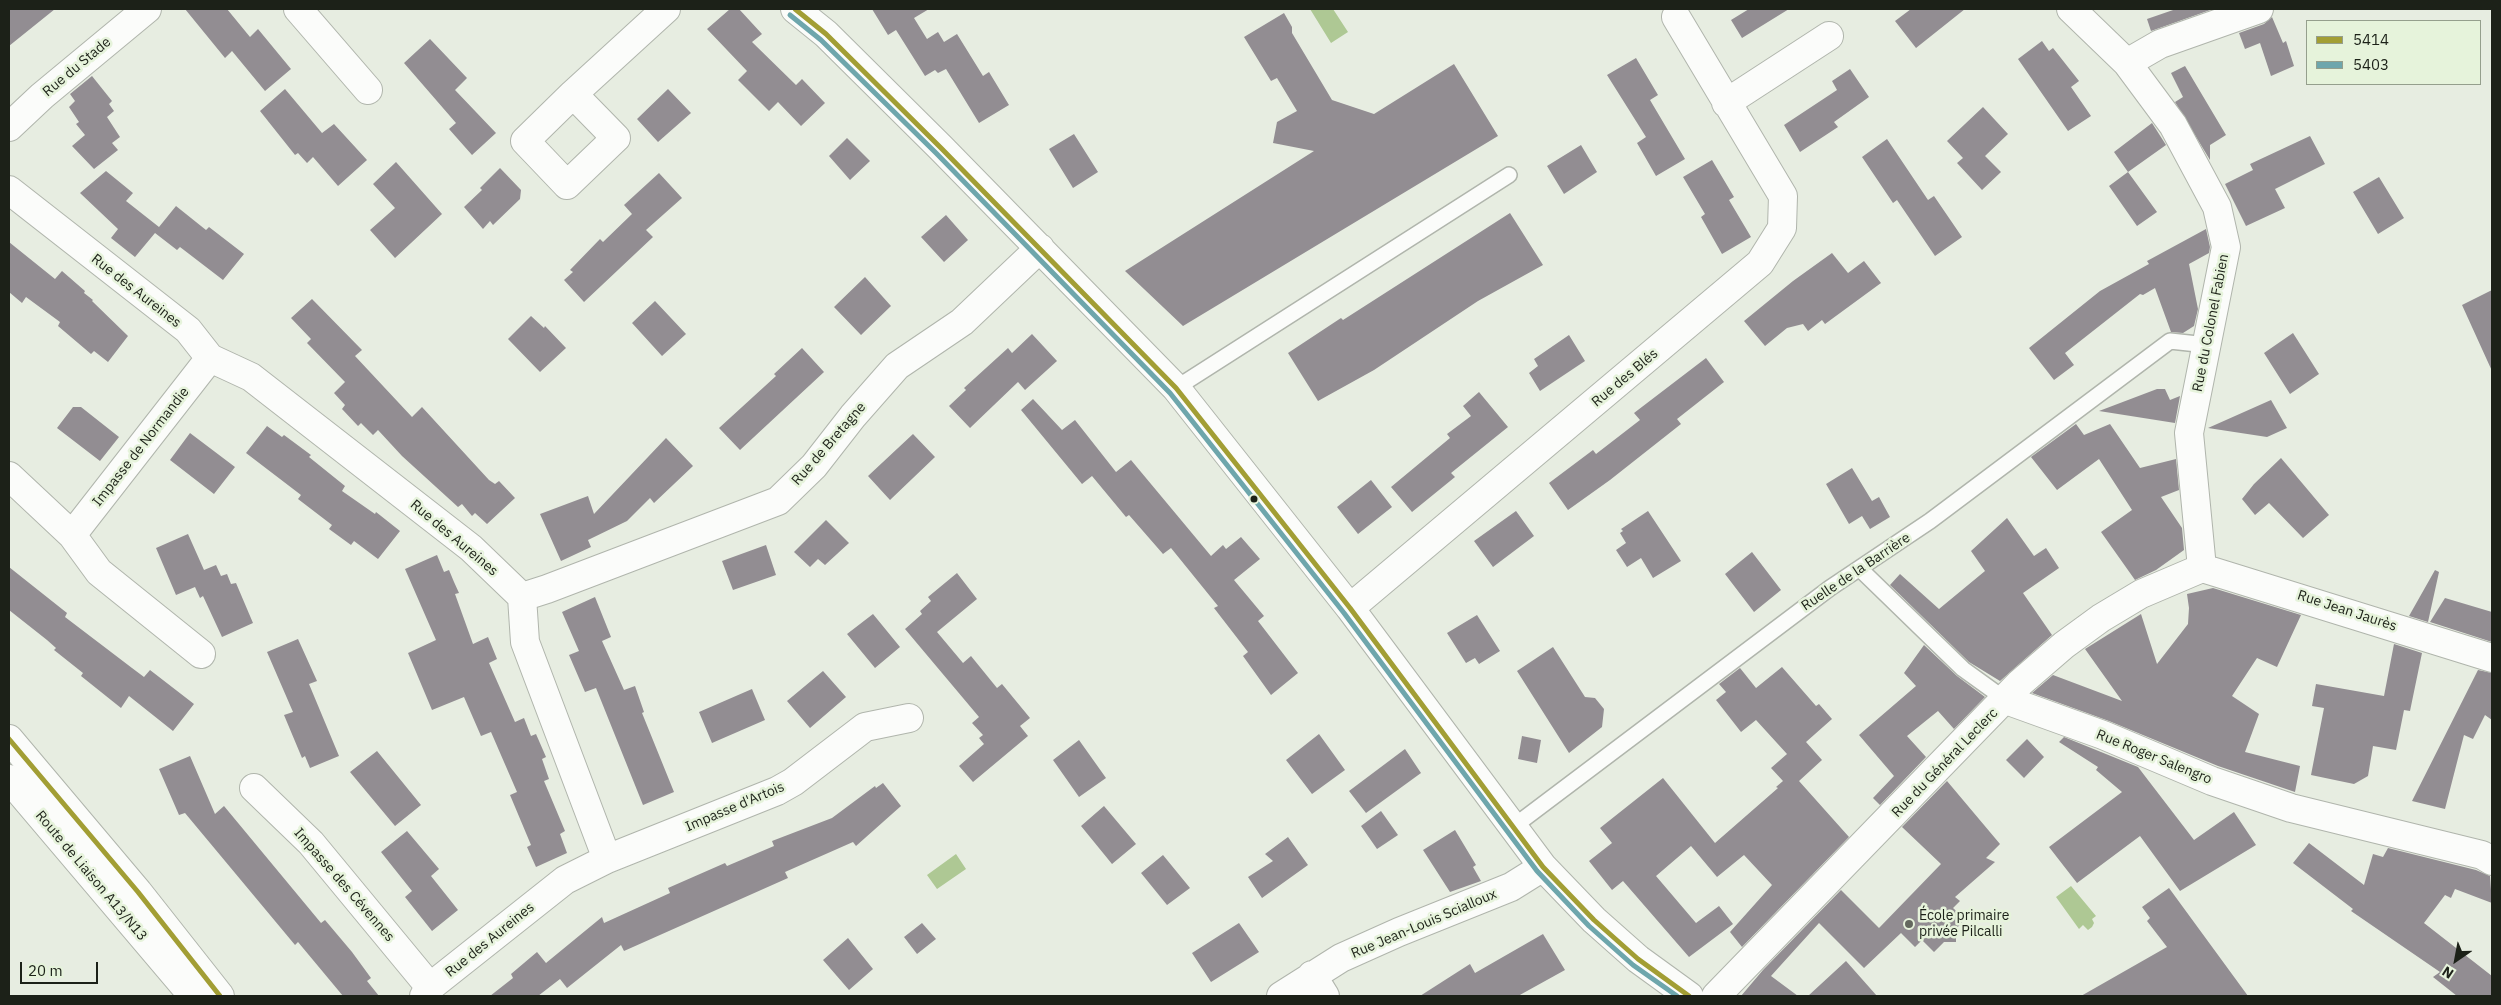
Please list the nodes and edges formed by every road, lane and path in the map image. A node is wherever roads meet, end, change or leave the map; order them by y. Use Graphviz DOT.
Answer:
graph roads {
  1 [pos="148,9"];
  2 [pos="298,9"];
  3 [pos="666,9"];
  4 [pos="795,9"];
  5 [pos="2071,9"];
  6 [pos="2258,9"];
  7 [pos="1676,17"];
  8 [pos="1829,36"];
  9 [pos="2127,63"];
  10 [pos="368,90"];
  11 [pos="573,94"];
  12 [pos="1726,103"];
  13 [pos="9,127"];
  14 [pos="1509,175"];
  15 [pos="9,190"];
  16 [pos="1040,248"];
  17 [pos="2207,345"];
  18 [pos="210,358"];
  19 [pos="1176,388"];
  20 [pos="9,476"];
  21 [pos="72,535"];
  22 [pos="2202,568"];
  23 [pos="1860,569"];
  24 [pos="522,596"];
  25 [pos="1350,608"];
  26 [pos="201,654"];
  27 [pos="2492,658"];
  28 [pos="2006,700"];
  29 [pos="909,718"];
  30 [pos="9,739"];
  31 [pos="9,779"];
  32 [pos="254,788"];
  33 [pos="1513,827"];
  34 [pos="607,859"];
  35 [pos="2492,861"];
  36 [pos="1543,867"];
  37 [pos="1318,986"];
  38 [pos="427,992"];
  39 [pos="193,996"];
  40 [pos="220,996"];
  41 [pos="1280,996"];
  42 [pos="1689,996"];
  43 [pos="1716,996"];
  1 -- 13 [label="street, Rue du Stade"];
  2 -- 10 [label="street"];
  3 -- 11 [label="street"];
  4 -- 16 [label="street"];
  5 -- 9 [label="street, Rue du Colonel Fabien"];
  6 -- 9 [label="street"];
  7 -- 12 [label="street, Rue des Blés"];
  8 -- 12 [label="street"];
  9 -- 17 [label="street, Rue du Colonel Fabien"];
  12 -- 25 [label="street, Rue des Blés"];
  14 -- 19 [label="lane"];
  15 -- 18 [label="street, Rue des Aureines"];
  16 -- 19 [label="street"];
  16 -- 24 [label="street, Rue de Bretagne"];
  17 -- 22 [label="street, Rue du Colonel Fabien"];
  17 -- 23 [label="lane, Ruelle de la Barrière"];
  18 -- 21 [label="street, Impasse de Normandie"];
  18 -- 24 [label="street, Rue des Aureines"];
  19 -- 25 [label="street"];
  20 -- 21 [label="street"];
  21 -- 26 [label="street"];
  22 -- 27 [label="street, Rue Jean Jaurès"];
  22 -- 28 [label="street, Rue du Général Leclerc"];
  23 -- 28 [label="lane, Rue Roger Salengro"];
  23 -- 33 [label="lane, Ruelle de la Barrière"];
  24 -- 34 [label="street"];
  25 -- 33 [label="street"];
  28 -- 35 [label="street, Rue Roger Salengro"];
  28 -- 43 [label="street, Rue du Général Leclerc"];
  29 -- 34 [label="street, Impasse d'Artois"];
  30 -- 40 [label="street"];
  31 -- 39 [label="street, Route de Liaison A13/N13"];
  32 -- 38 [label="street, Impasse des Cévennes"];
  33 -- 36 [label="street"];
  34 -- 38 [label="street, Rue des Aureines"];
  36 -- 37 [label="street, Rue Jean-Louis Scialloux"];
  36 -- 42 [label="street"];
  37 -- 41 [label="street, Rue Jean-Louis Scialloux"];
}
